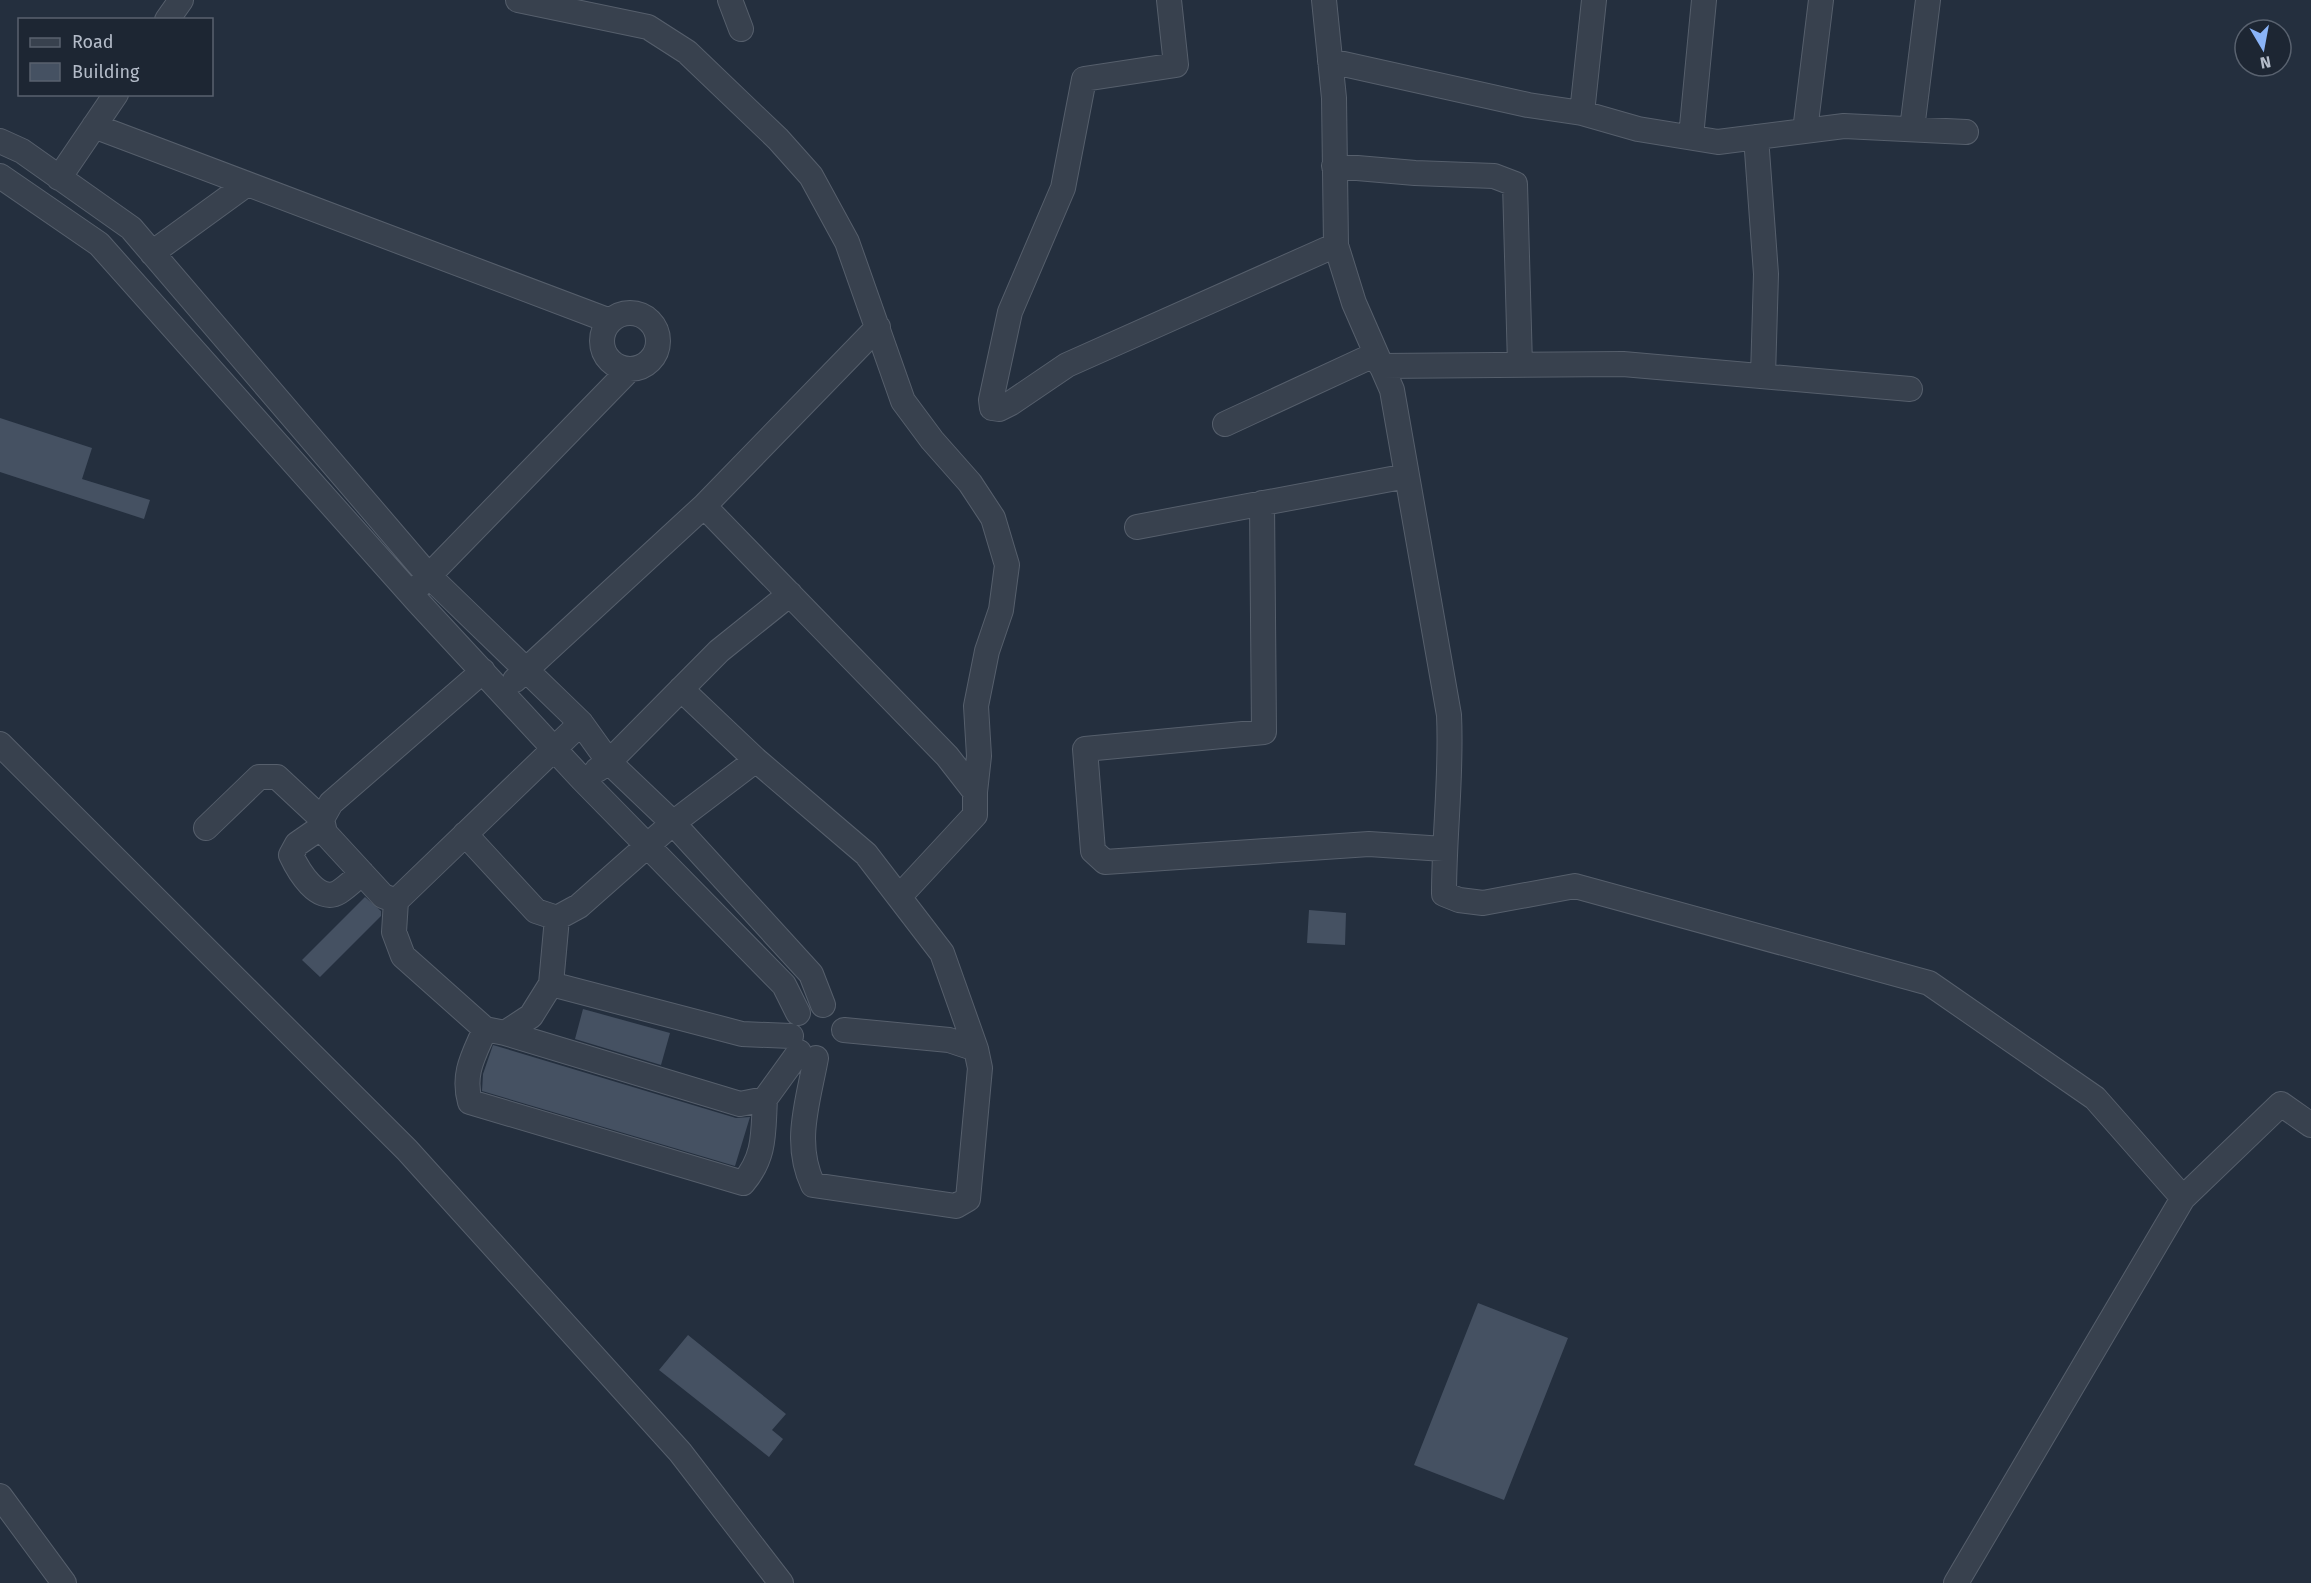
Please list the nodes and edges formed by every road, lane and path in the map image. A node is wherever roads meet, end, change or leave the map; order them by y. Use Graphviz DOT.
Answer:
graph roads {
  1 [pos="181,0"];
  2 [pos="518,0"];
  3 [pos="730,0"];
  4 [pos="1169,0"];
  5 [pos="1324,0"];
  6 [pos="1594,0"];
  7 [pos="1704,0"];
  8 [pos="1821,0"];
  9 [pos="1928,0"];
  10 [pos="168,18"];
  11 [pos="741,29"];
  12 [pos="1330,61"];
  13 [pos="115,96"];
  14 [pos="1582,113"];
  15 [pos="94,126"];
  16 [pos="1912,129"];
  17 [pos="1805,131"];
  18 [pos="1966,132"];
  19 [pos="1690,137"];
  20 [pos="1756,137"];
  21 [pos="0,141"];
  22 [pos="1334,166"];
  23 [pos="0,176"];
  24 [pos="59,178"];
  25 [pos="247,184"];
  26 [pos="88,198"];
  27 [pos="69,223"];
  28 [pos="1336,245"];
  29 [pos="152,253"];
  30 [pos="610,321"];
  31 [pos="878,327"];
  32 [pos="1379,360"];
  33 [pos="1520,365"];
  34 [pos="630,369"];
  35 [pos="1763,376"];
  36 [pos="1910,389"];
  37 [pos="1225,424"];
  38 [pos="1407,476"];
  39 [pos="364,501"];
  40 [pos="1262,503"];
  41 [pos="704,506"];
  42 [pos="342,516"];
  43 [pos="1137,526"];
  44 [pos="398,540"];
  45 [pos="378,557"];
  46 [pos="428,575"];
  47 [pos="412,594"];
  48 [pos="790,594"];
  49 [pos="525,669"];
  50 [pos="483,671"];
  51 [pos="681,689"];
  52 [pos="503,692"];
  53 [pos="581,723"];
  54 [pos="0,744"];
  55 [pos="555,747"];
  56 [pos="756,760"];
  57 [pos="609,762"];
  58 [pos="582,779"];
  59 [pos="975,792"];
  60 [pos="323,822"];
  61 [pos="673,823"];
  62 [pos="206,828"];
  63 [pos="465,834"];
  64 [pos="647,846"];
  65 [pos="1444,849"];
  66 [pos="362,873"];
  67 [pos="898,897"];
  68 [pos="396,901"];
  69 [pos="557,918"];
  70 [pos="551,984"];
  71 [pos="823,1005"];
  72 [pos="798,1013"];
  73 [pos="844,1030"];
  74 [pos="495,1031"];
  75 [pos="802,1049"];
  76 [pos="976,1049"];
  77 [pos="765,1099"];
  78 [pos="2311,1125"];
  79 [pos="2183,1198"];
  80 [pos="0,1496"];
  81 [pos="64,1583"];
  82 [pos="781,1583"];
  83 [pos="1956,1583"];
  1 -- 10 [label="street"];
  2 -- 31 [label="street"];
  3 -- 11 [label="street"];
  4 -- 28 [label="street"];
  5 -- 12 [label="street"];
  6 -- 14 [label="street"];
  7 -- 19 [label="street"];
  8 -- 17 [label="street"];
  9 -- 16 [label="street"];
  12 -- 14 [label="street"];
  12 -- 22 [label="street"];
  13 -- 15 [label="street"];
  14 -- 19 [label="street"];
  15 -- 24 [label="street"];
  15 -- 25 [label="street"];
  16 -- 17 [label="street"];
  16 -- 18 [label="street"];
  17 -- 20 [label="street"];
  19 -- 20 [label="street"];
  20 -- 35 [label="street"];
  21 -- 24 [label="street"];
  22 -- 28 [label="street"];
  22 -- 33 [label="street"];
  23 -- 27 [label="street"];
  24 -- 26 [label="street"];
  25 -- 29 [label="street"];
  25 -- 30 [label="street"];
  26 -- 27 [label="street"];
  26 -- 29 [label="street"];
  27 -- 42 [label="street"];
  28 -- 32 [label="street"];
  29 -- 39 [label="street"];
  30 -- 34 [label="street"];
  30 -- 34 [label="street"];
  31 -- 41 [label="street"];
  31 -- 59 [label="street"];
  32 -- 33 [label="street"];
  32 -- 37 [label="street"];
  32 -- 38 [label="street"];
  33 -- 35 [label="street"];
  34 -- 46 [label="street"];
  35 -- 36 [label="street"];
  38 -- 40 [label="street"];
  38 -- 65 [label="street"];
  39 -- 42 [label="street"];
  39 -- 44 [label="street"];
  40 -- 43 [label="street"];
  40 -- 65 [label="street"];
  41 -- 48 [label="street"];
  41 -- 49 [label="street"];
  42 -- 45 [label="street"];
  44 -- 45 [label="street"];
  44 -- 46 [label="street"];
  45 -- 47 [label="street"];
  46 -- 47 [label="street"];
  46 -- 49 [label="street"];
  47 -- 50 [label="street"];
  48 -- 51 [label="street"];
  48 -- 59 [label="street"];
  49 -- 52 [label="street"];
  49 -- 53 [label="street"];
  50 -- 52 [label="street"];
  50 -- 60 [label="street"];
  51 -- 56 [label="street"];
  51 -- 57 [label="street"];
  52 -- 55 [label="street"];
  53 -- 55 [label="street"];
  53 -- 57 [label="street"];
  54 -- 82 [label="street"];
  55 -- 58 [label="street"];
  55 -- 63 [label="street"];
  56 -- 61 [label="street"];
  56 -- 67 [label="street"];
  57 -- 58 [label="street"];
  57 -- 61 [label="street"];
  58 -- 64 [label="street"];
  59 -- 67 [label="street"];
  60 -- 62 [label="street"];
  60 -- 66 [label="street"];
  60 -- 66 [label="street"];
  61 -- 64 [label="street"];
  61 -- 71 [label="street"];
  63 -- 68 [label="street"];
  63 -- 69 [label="street"];
  64 -- 69 [label="street"];
  64 -- 72 [label="street"];
  65 -- 79 [label="street"];
  66 -- 68 [label="street"];
  67 -- 76 [label="street"];
  68 -- 74 [label="street"];
  69 -- 70 [label="street"];
  70 -- 74 [label="street"];
  70 -- 75 [label="street"];
  71 -- 72 [label="street"];
  71 -- 73 [label="street"];
  72 -- 75 [label="street"];
  73 -- 75 [label="street"];
  73 -- 76 [label="street"];
  74 -- 77 [label="street"];
  74 -- 77 [label="street"];
  75 -- 76 [label="street"];
  75 -- 77 [label="street"];
  78 -- 79 [label="street"];
  79 -- 83 [label="street"];
  80 -- 81 [label="street"];
}
